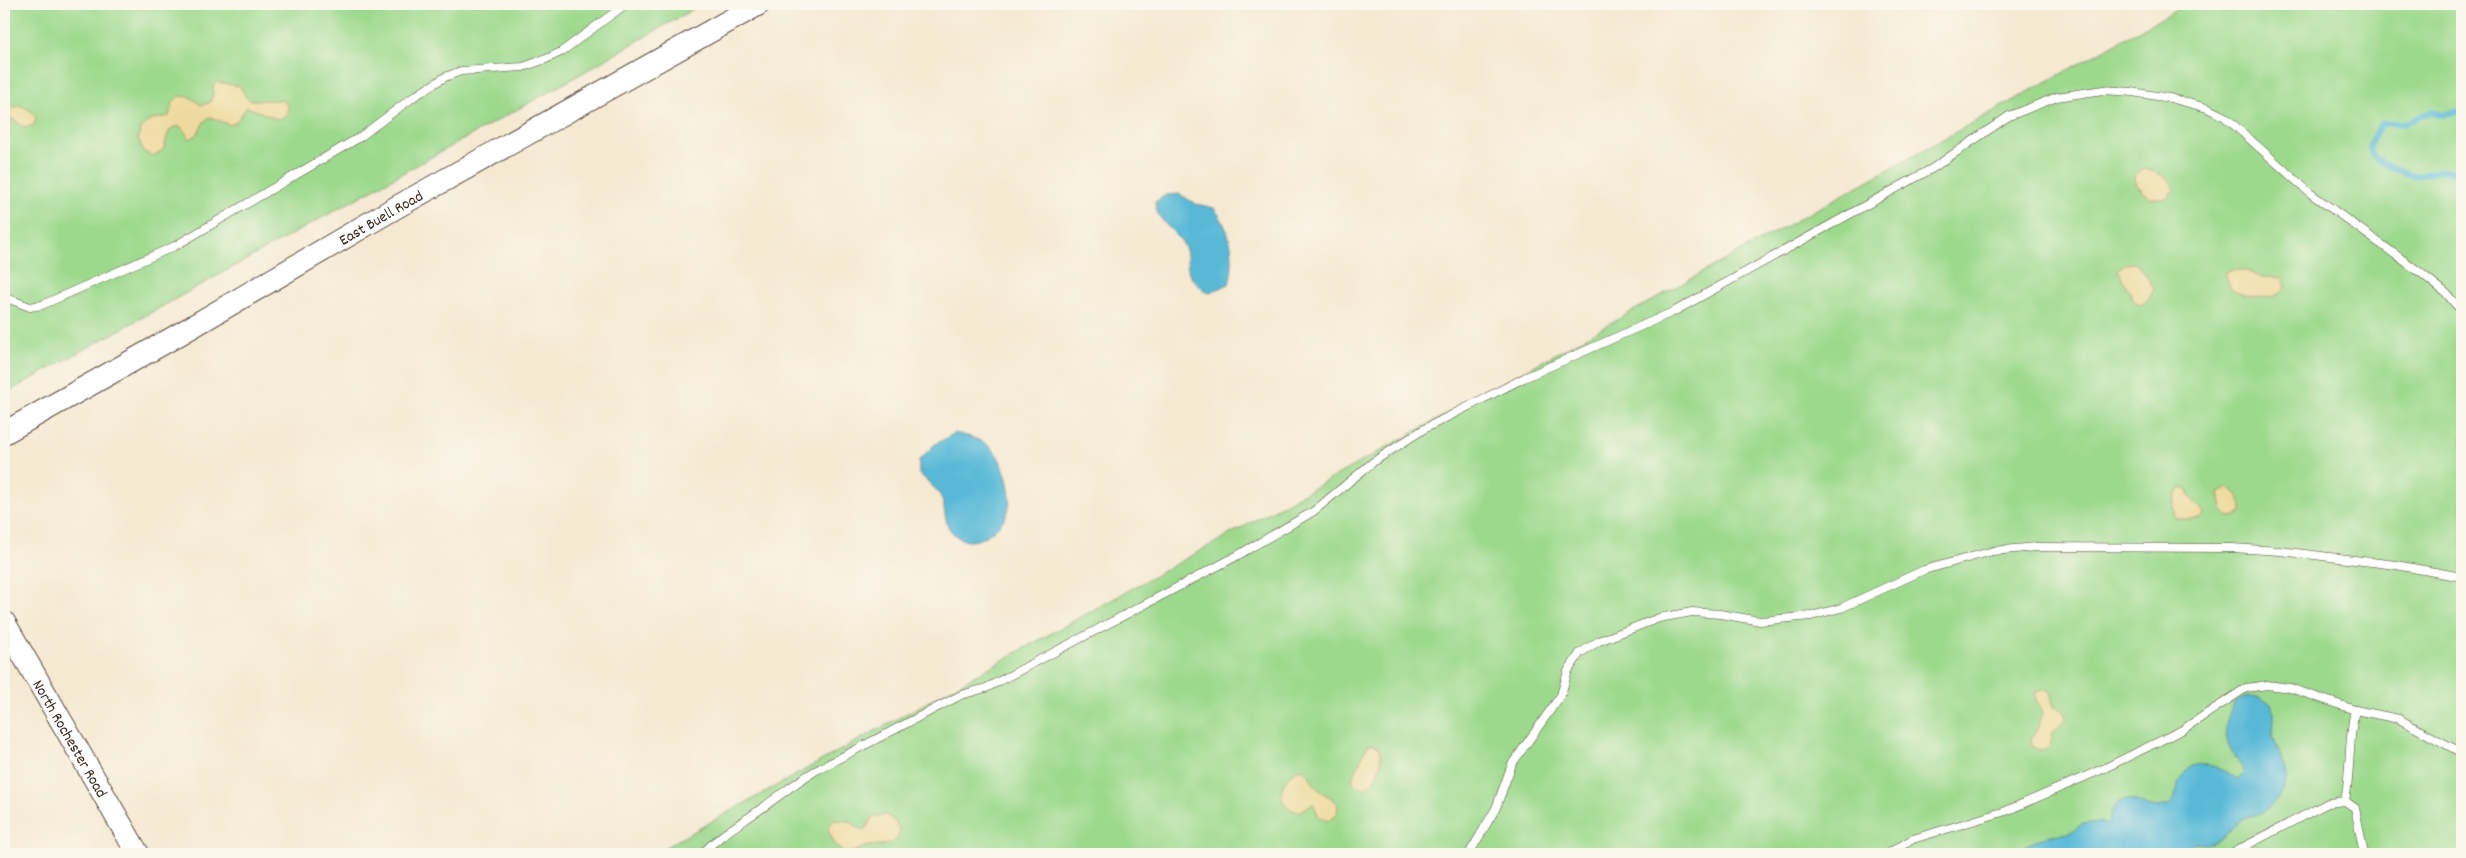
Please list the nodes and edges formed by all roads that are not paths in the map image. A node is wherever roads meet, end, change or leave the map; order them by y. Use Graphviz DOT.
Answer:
graph roads {
  1 [pos="626,4"];
  2 [pos="759,4"];
  3 [pos="4,297"];
  4 [pos="2462,307"];
  5 [pos="4,433"];
  6 [pos="2462,577"];
  7 [pos="4,622"];
  8 [pos="2355,710"];
  9 [pos="2462,753"];
  10 [pos="2345,801"];
  11 [pos="138,854"];
  12 [pos="702,854"];
  13 [pos="1469,854"];
  14 [pos="1887,854"];
  15 [pos="2230,854"];
  16 [pos="2364,854"];
  1 -- 3 [label="lane"];
  2 -- 5 [label="street, East Buell Road"];
  4 -- 12 [label="lane"];
  6 -- 13 [label="lane"];
  7 -- 11 [label="street, North Rochester Road"];
  8 -- 9 [label="lane"];
  8 -- 10 [label="lane"];
  8 -- 14 [label="lane"];
  10 -- 15 [label="lane"];
  10 -- 16 [label="lane"];
}
